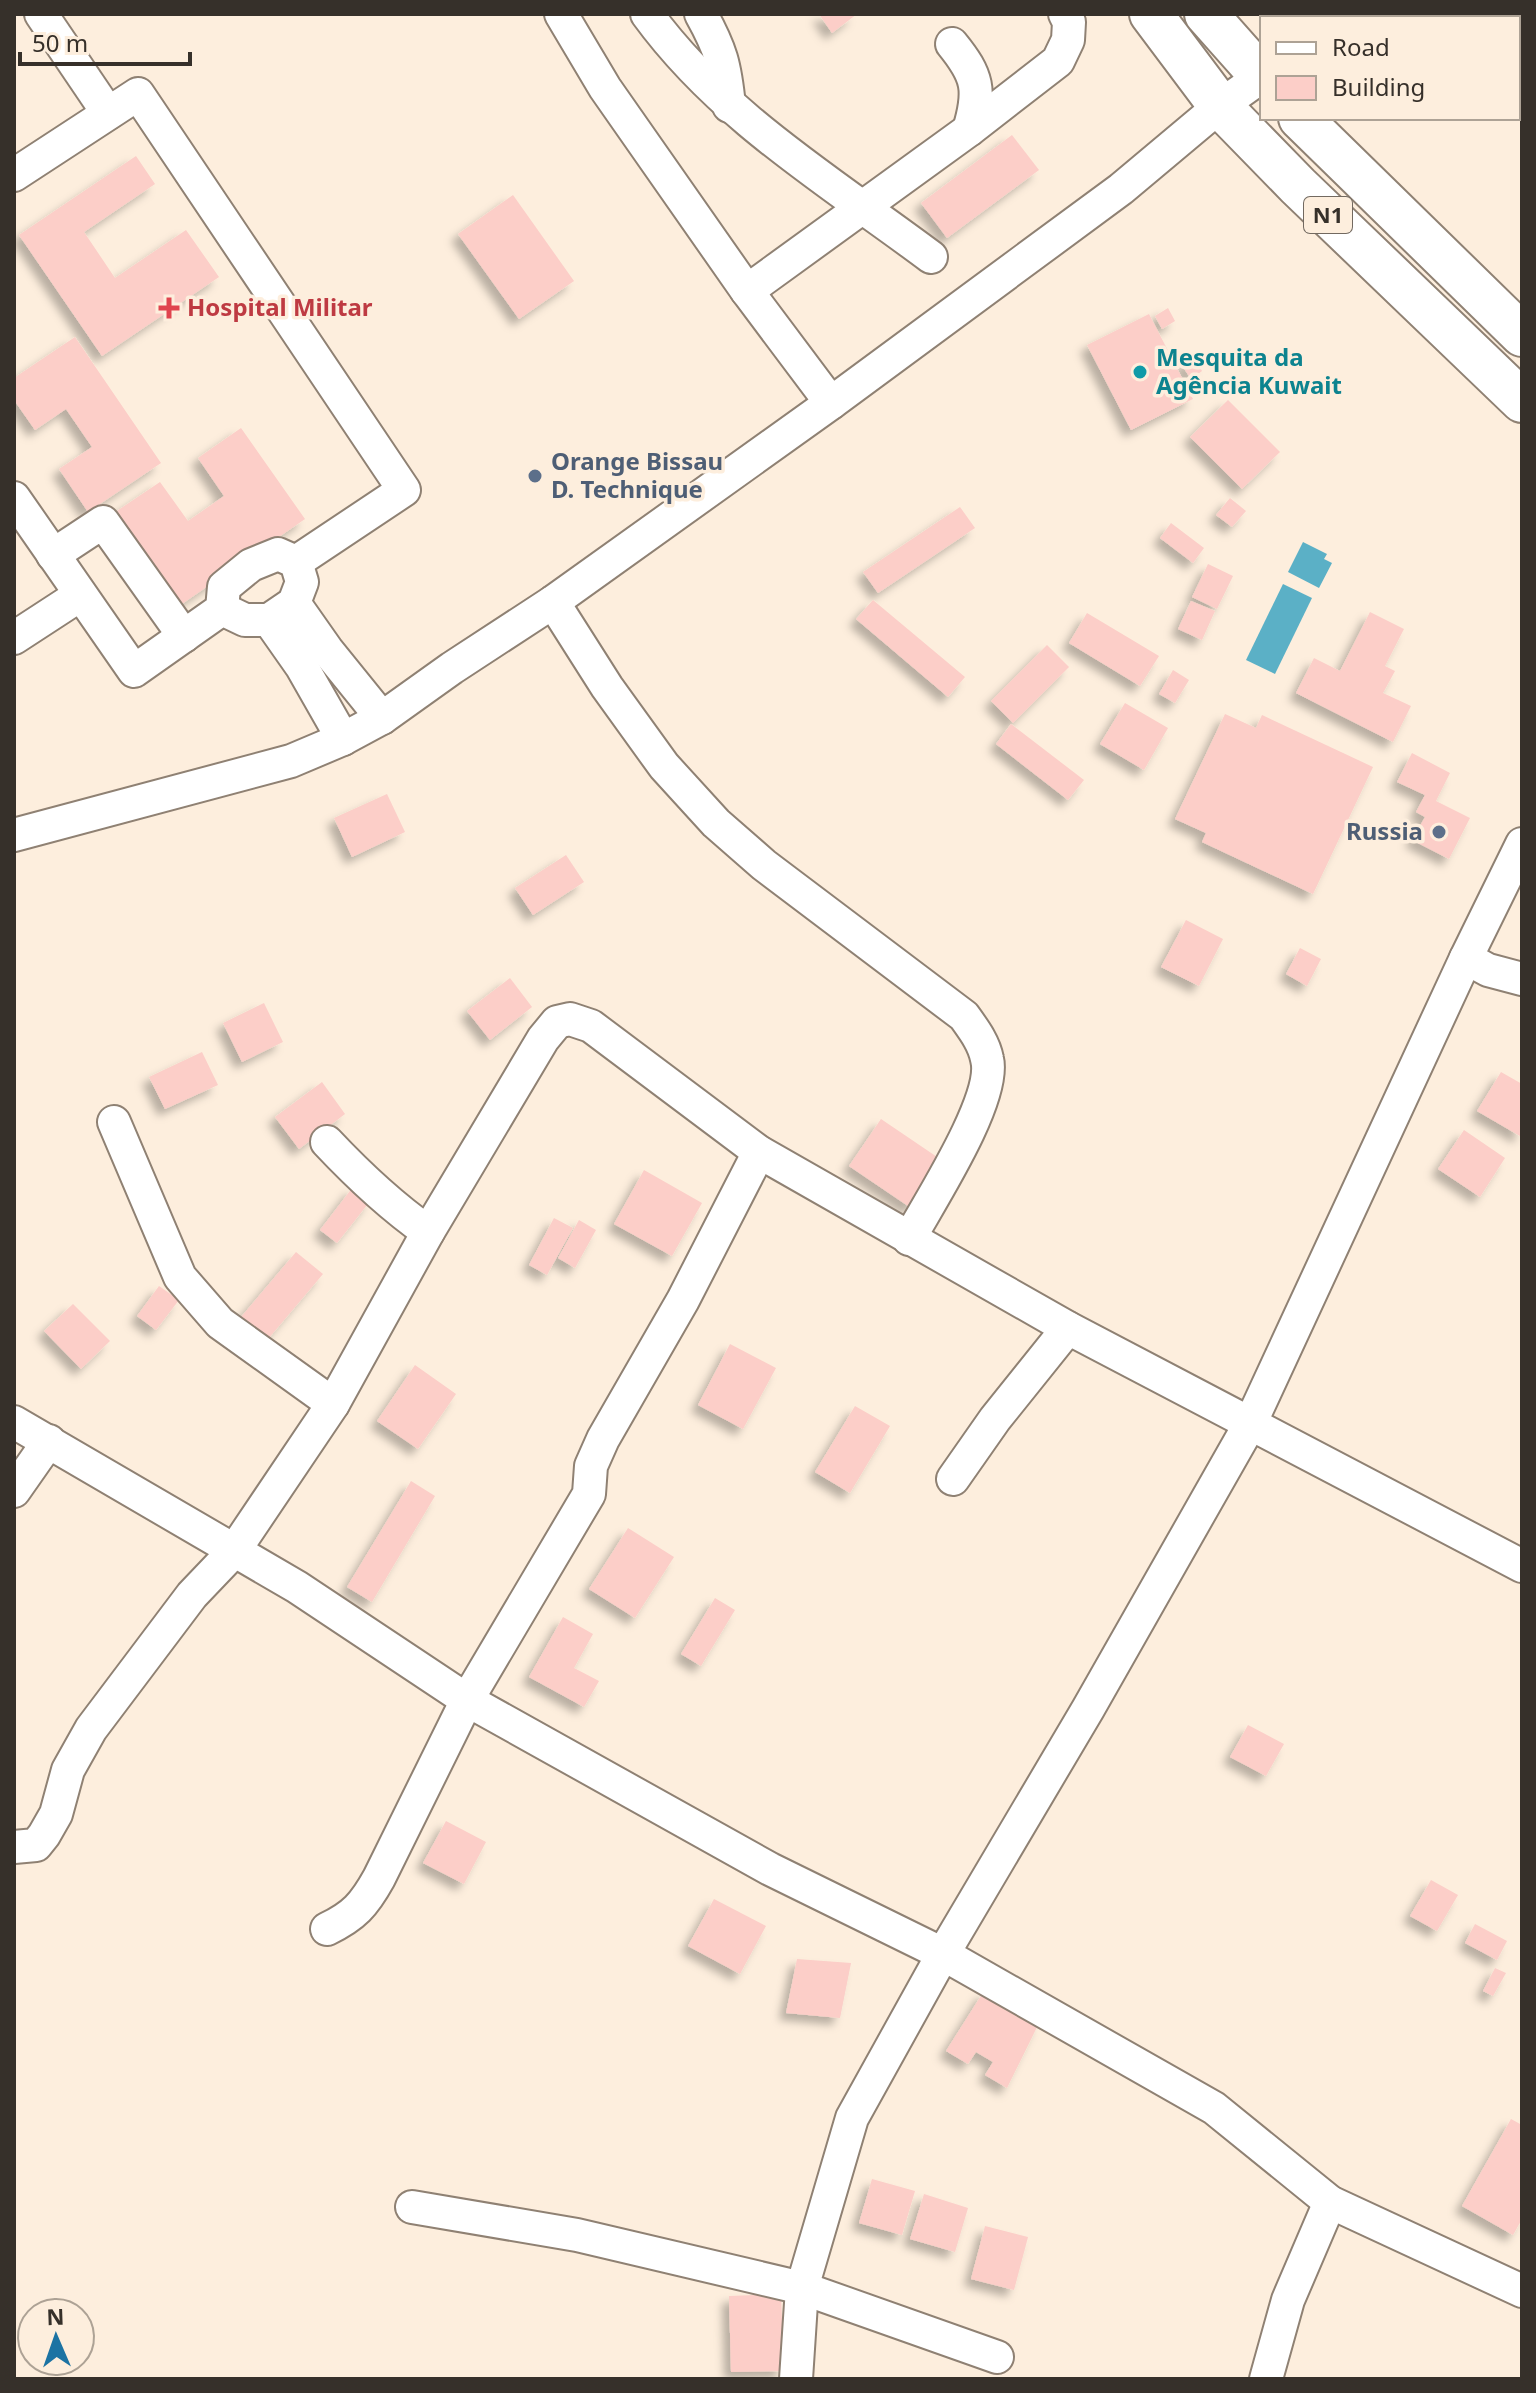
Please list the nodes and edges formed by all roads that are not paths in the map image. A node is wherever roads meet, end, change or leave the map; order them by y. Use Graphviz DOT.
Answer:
graph roads {
  1 [pos="41,14"];
  2 [pos="561,14"];
  3 [pos="647,14"];
  4 [pos="701,14"];
  5 [pos="1065,14"];
  6 [pos="1151,14"];
  7 [pos="1206,14"];
  8 [pos="952,44"];
  9 [pos="1260,74"];
  10 [pos="1260,77"];
  11 [pos="729,106"];
  12 [pos="1220,106"];
  13 [pos="108,113"];
  14 [pos="1302,120"];
  15 [pos="969,130"];
  16 [pos="14,175"];
  17 [pos="862,207"];
  18 [pos="931,257"];
  19 [pos="747,291"];
  20 [pos="1522,335"];
  21 [pos="1522,401"];
  22 [pos="831,403"];
  23 [pos="14,498"];
  24 [pos="53,555"];
  25 [pos="296,562"];
  26 [pos="80,595"];
  27 [pos="553,602"];
  28 [pos="222,609"];
  29 [pos="282,612"];
  30 [pos="184,636"];
  31 [pos="14,638"];
  32 [pos="382,718"];
  33 [pos="343,739"];
  34 [pos="14,834"];
  35 [pos="1522,844"];
  36 [pos="1466,958"];
  37 [pos="1522,979"];
  38 [pos="114,1122"];
  39 [pos="327,1142"];
  40 [pos="759,1152"];
  41 [pos="428,1232"];
  42 [pos="909,1239"];
  43 [pos="1068,1328"];
  44 [pos="333,1404"];
  45 [pos="14,1422"];
  46 [pos="1250,1424"];
  47 [pos="49,1441"];
  48 [pos="953,1479"];
  49 [pos="14,1491"];
  50 [pos="234,1551"];
  51 [pos="1522,1566"];
  52 [pos="467,1700"];
  53 [pos="14,1847"];
  54 [pos="327,1929"];
  55 [pos="943,1954"];
  56 [pos="1330,2202"];
  57 [pos="412,2207"];
  58 [pos="802,2288"];
  59 [pos="1522,2291"];
  60 [pos="997,2357"];
  61 [pos="796,2379"];
  62 [pos="1266,2379"];
  1 -- 13 [label="street"];
  2 -- 19 [label="street"];
  3 -- 11 [label="street"];
  4 -- 11 [label="street"];
  5 -- 15 [label="street"];
  6 -- 12 [label="main road, N1"];
  7 -- 9 [label="main road"];
  8 -- 15 [label="street"];
  10 -- 12 [label="street"];
  11 -- 17 [label="street"];
  12 -- 21 [label="main road, N1"];
  12 -- 22 [label="street"];
  13 -- 16 [label="street"];
  13 -- 25 [label="street"];
  14 -- 20 [label="main road, N1"];
  15 -- 17 [label="street"];
  17 -- 18 [label="street"];
  17 -- 19 [label="street"];
  19 -- 22 [label="street"];
  22 -- 27 [label="street"];
  23 -- 24 [label="street"];
  24 -- 26 [label="street"];
  24 -- 30 [label="street"];
  25 -- 28 [label="street"];
  25 -- 29 [label="street"];
  26 -- 30 [label="street"];
  26 -- 31 [label="street"];
  27 -- 32 [label="street"];
  27 -- 42 [label="street"];
  28 -- 29 [label="street"];
  28 -- 30 [label="street"];
  29 -- 32 [label="street"];
  29 -- 33 [label="street"];
  32 -- 33 [label="street"];
  33 -- 34 [label="street"];
  35 -- 36 [label="street"];
  36 -- 37 [label="street"];
  36 -- 46 [label="street"];
  38 -- 44 [label="street"];
  39 -- 41 [label="street"];
  40 -- 41 [label="street"];
  40 -- 42 [label="street"];
  40 -- 52 [label="street"];
  41 -- 44 [label="street"];
  42 -- 43 [label="street"];
  43 -- 46 [label="street"];
  43 -- 48 [label="street"];
  44 -- 50 [label="street"];
  45 -- 47 [label="street"];
  46 -- 51 [label="street"];
  46 -- 55 [label="street"];
  47 -- 49 [label="street"];
  47 -- 50 [label="street"];
  50 -- 52 [label="street"];
  50 -- 53 [label="street"];
  52 -- 54 [label="street"];
  52 -- 55 [label="street"];
  55 -- 56 [label="street"];
  55 -- 58 [label="street"];
  56 -- 59 [label="street"];
  56 -- 62 [label="street"];
  57 -- 58 [label="street"];
  58 -- 60 [label="street"];
  58 -- 61 [label="street"];
}
